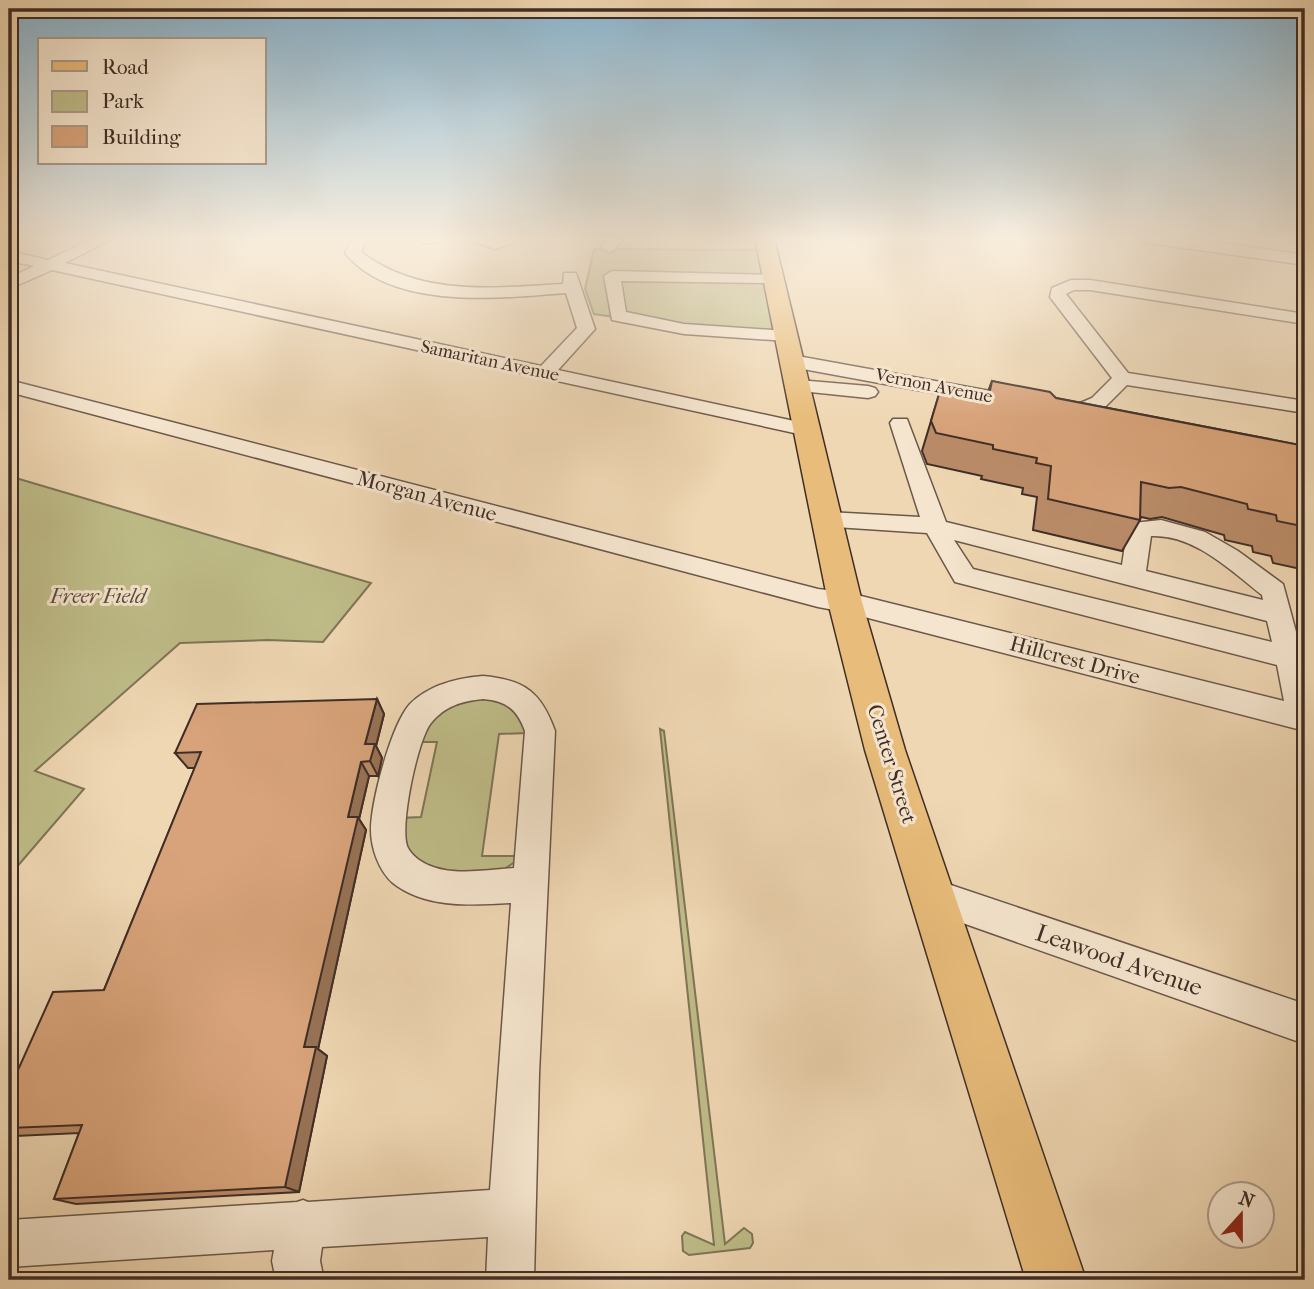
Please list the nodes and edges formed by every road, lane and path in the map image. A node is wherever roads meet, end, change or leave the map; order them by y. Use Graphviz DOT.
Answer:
graph roads {
  1 [pos="202,298"];
  2 [pos="577,298"];
  3 [pos="615,298"];
  4 [pos="778,298"];
  5 [pos="1059,298"];
  6 [pos="1173,298"];
  7 [pos="1305,319"];
  8 [pos="792,361"];
  9 [pos="545,373"];
  10 [pos="1122,378"];
  11 [pos="9,386"];
  12 [pos="1305,407"];
  13 [pos="900,423"];
  14 [pos="1083,428"];
  15 [pos="808,430"];
  16 [pos="828,520"];
  17 [pos="938,529"];
  18 [pos="1131,578"];
  19 [pos="845,602"];
  20 [pos="1279,614"];
  21 [pos="1289,657"];
  22 [pos="1304,719"];
  23 [pos="532,885"];
  24 [pos="933,896"];
  25 [pos="1305,1024"];
  26 [pos="512,1212"];
  27 [pos="303,1223"];
  28 [pos="9,1244"];
  29 [pos="300,1280"];
  30 [pos="510,1280"];
  31 [pos="1056,1280"];
  1 -- 9 [label="street, Samaritan Avenue"];
  2 -- 9 [label="street"];
  3 -- 8 [label="street"];
  4 -- 8 [label="main road, Center Street"];
  5 -- 10 [label="street"];
  6 -- 7 [label="street"];
  8 -- 10 [label="street, Vernon Avenue"];
  8 -- 14 [label="street"];
  8 -- 15 [label="main road, Center Street"];
  9 -- 15 [label="street, Samaritan Avenue"];
  10 -- 12 [label="street"];
  11 -- 19 [label="street, Morgan Avenue"];
  13 -- 17 [label="street"];
  15 -- 16 [label="main road, Center Street"];
  16 -- 17 [label="street"];
  16 -- 19 [label="main road, Center Street"];
  17 -- 18 [label="street"];
  17 -- 21 [label="street"];
  18 -- 20 [label="street"];
  18 -- 20 [label="street"];
  19 -- 22 [label="street, Hillcrest Drive"];
  19 -- 24 [label="main road, Center Street"];
  20 -- 21 [label="street"];
  21 -- 22 [label="street"];
  23 -- 23 [label="street"];
  23 -- 26 [label="street"];
  24 -- 25 [label="street, Leawood Avenue"];
  24 -- 31 [label="main road, Center Street"];
  26 -- 27 [label="street"];
  26 -- 30 [label="street"];
  27 -- 28 [label="street"];
  27 -- 29 [label="street"];
}
